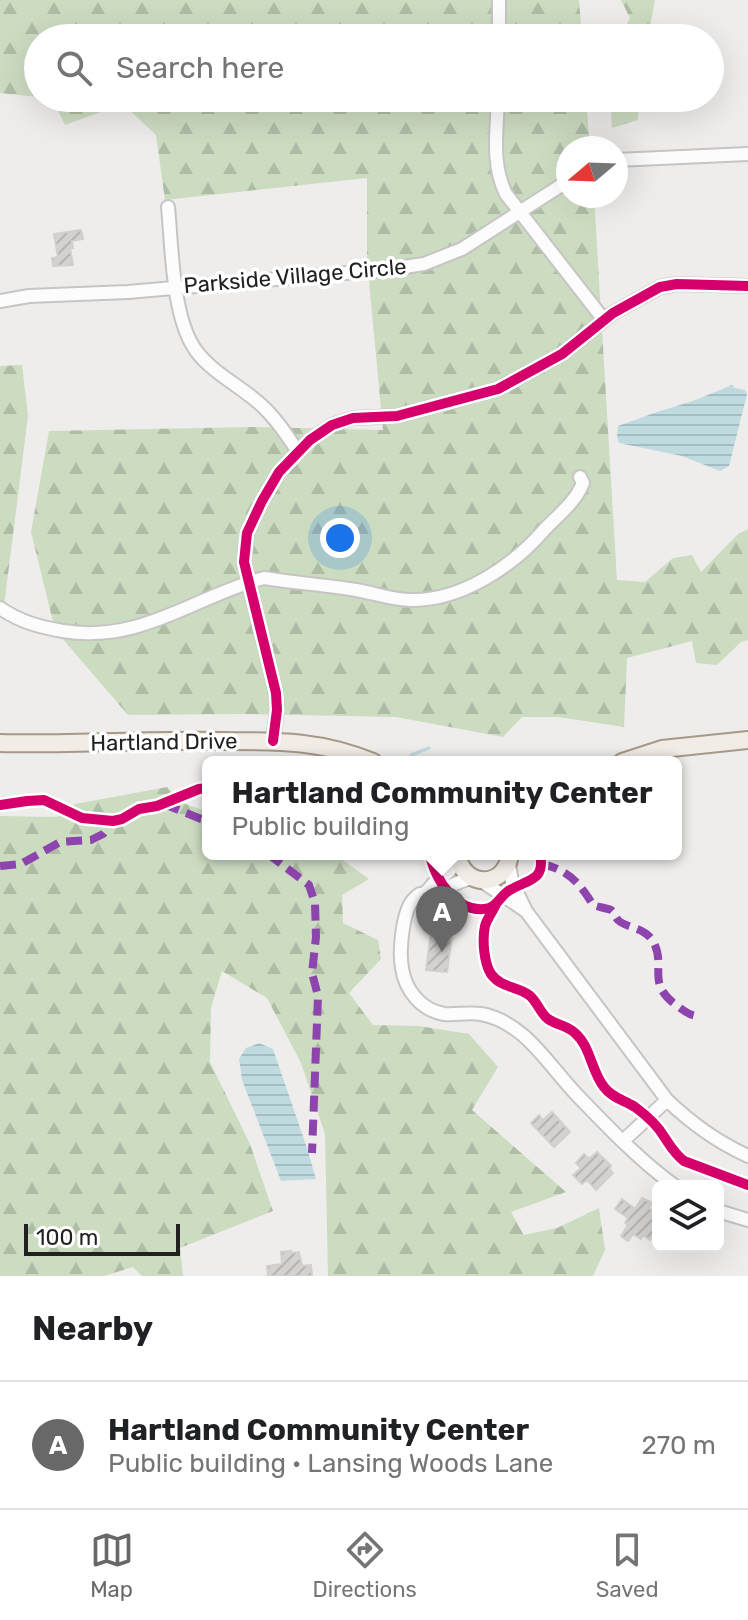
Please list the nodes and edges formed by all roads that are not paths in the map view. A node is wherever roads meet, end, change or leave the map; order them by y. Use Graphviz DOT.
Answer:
graph roads {
  1 [pos="499,0"];
  2 [pos="499,24"];
  3 [pos="498,112"];
  4 [pos="748,154"];
  5 [pos="628,159"];
  6 [pos="556,189"];
  7 [pos="168,207"];
  8 [pos="521,212"];
  9 [pos="748,286"];
  10 [pos="176,288"];
  11 [pos="0,301"];
  12 [pos="604,320"];
  13 [pos="298,452"];
  14 [pos="580,477"];
  15 [pos="249,582"];
  16 [pos="0,608"];
  17 [pos="748,740"];
  18 [pos="273,741"];
  19 [pos="0,743"];
  20 [pos="357,756"];
  21 [pos="640,756"];
  22 [pos="455,860"];
  23 [pos="458,860"];
  24 [pos="509,860"];
  25 [pos="510,860"];
  26 [pos="476,879"];
  27 [pos="427,891"];
  28 [pos="526,911"];
  29 [pos="667,1100"];
  30 [pos="624,1140"];
  31 [pos="748,1156"];
  32 [pos="666,1180"];
  33 [pos="724,1213"];
  34 [pos="748,1220"];
  1 -- 2 [label="street"];
  3 -- 8 [label="street"];
  4 -- 5 [label="street"];
  6 -- 8 [label="street, Parkside Village Circle"];
  7 -- 10 [label="street"];
  8 -- 10 [label="street, Parkside Village Circle"];
  8 -- 12 [label="street"];
  9 -- 12 [label="street"];
  10 -- 11 [label="street, Parkside Village Circle"];
  10 -- 13 [label="street"];
  12 -- 13 [label="street"];
  13 -- 15 [label="street"];
  14 -- 15 [label="street"];
  15 -- 16 [label="street"];
  15 -- 18 [label="street"];
  17 -- 21 [label="main road"];
  18 -- 19 [label="main road, Hartland Drive"];
  18 -- 20 [label="main road, Hartland Drive"];
  22 -- 27 [label="street"];
  23 -- 26 [label="main road"];
  24 -- 26 [label="main road"];
  25 -- 28 [label="street"];
  26 -- 27 [label="street"];
  26 -- 28 [label="street"];
  27 -- 30 [label="street"];
  28 -- 29 [label="street"];
  29 -- 30 [label="street"];
  29 -- 31 [label="street"];
  30 -- 32 [label="street"];
  33 -- 34 [label="street"];
}
